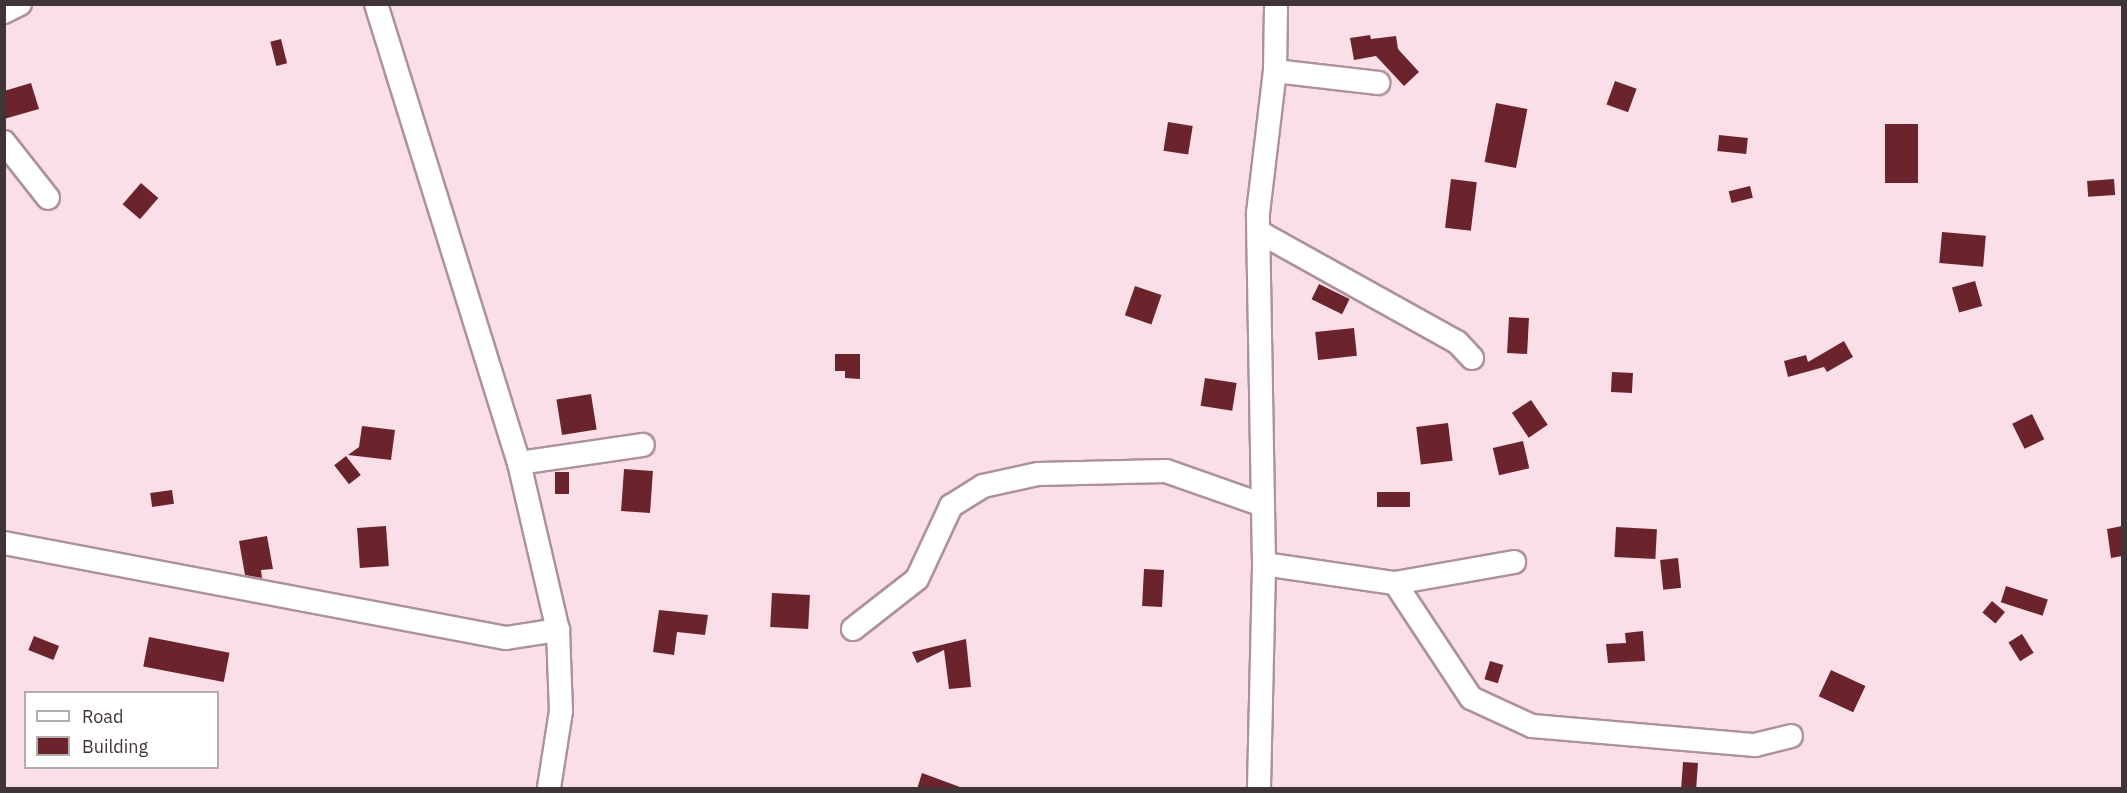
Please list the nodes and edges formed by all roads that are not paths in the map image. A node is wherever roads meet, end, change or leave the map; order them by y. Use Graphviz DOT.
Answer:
graph roads {
  1 [pos="20,4"];
  2 [pos="376,4"];
  3 [pos="1276,4"];
  4 [pos="4,12"];
  5 [pos="1275,71"];
  6 [pos="1378,83"];
  7 [pos="4,142"];
  8 [pos="48,198"];
  9 [pos="1259,232"];
  10 [pos="1472,358"];
  11 [pos="643,445"];
  12 [pos="519,463"];
  13 [pos="1263,505"];
  14 [pos="4,543"];
  15 [pos="1514,562"];
  16 [pos="1264,564"];
  17 [pos="1395,583"];
  18 [pos="853,629"];
  19 [pos="558,630"];
  20 [pos="1791,736"];
  21 [pos="549,789"];
  22 [pos="1259,789"];
  1 -- 4 [label="street"];
  2 -- 12 [label="street"];
  3 -- 5 [label="street"];
  5 -- 6 [label="street"];
  5 -- 9 [label="street"];
  7 -- 8 [label="street"];
  9 -- 10 [label="street"];
  9 -- 13 [label="street"];
  11 -- 12 [label="street"];
  12 -- 19 [label="street"];
  13 -- 16 [label="street"];
  13 -- 18 [label="street"];
  14 -- 19 [label="street"];
  15 -- 17 [label="street"];
  16 -- 17 [label="street"];
  16 -- 22 [label="street"];
  17 -- 20 [label="street"];
  19 -- 21 [label="street"];
}
